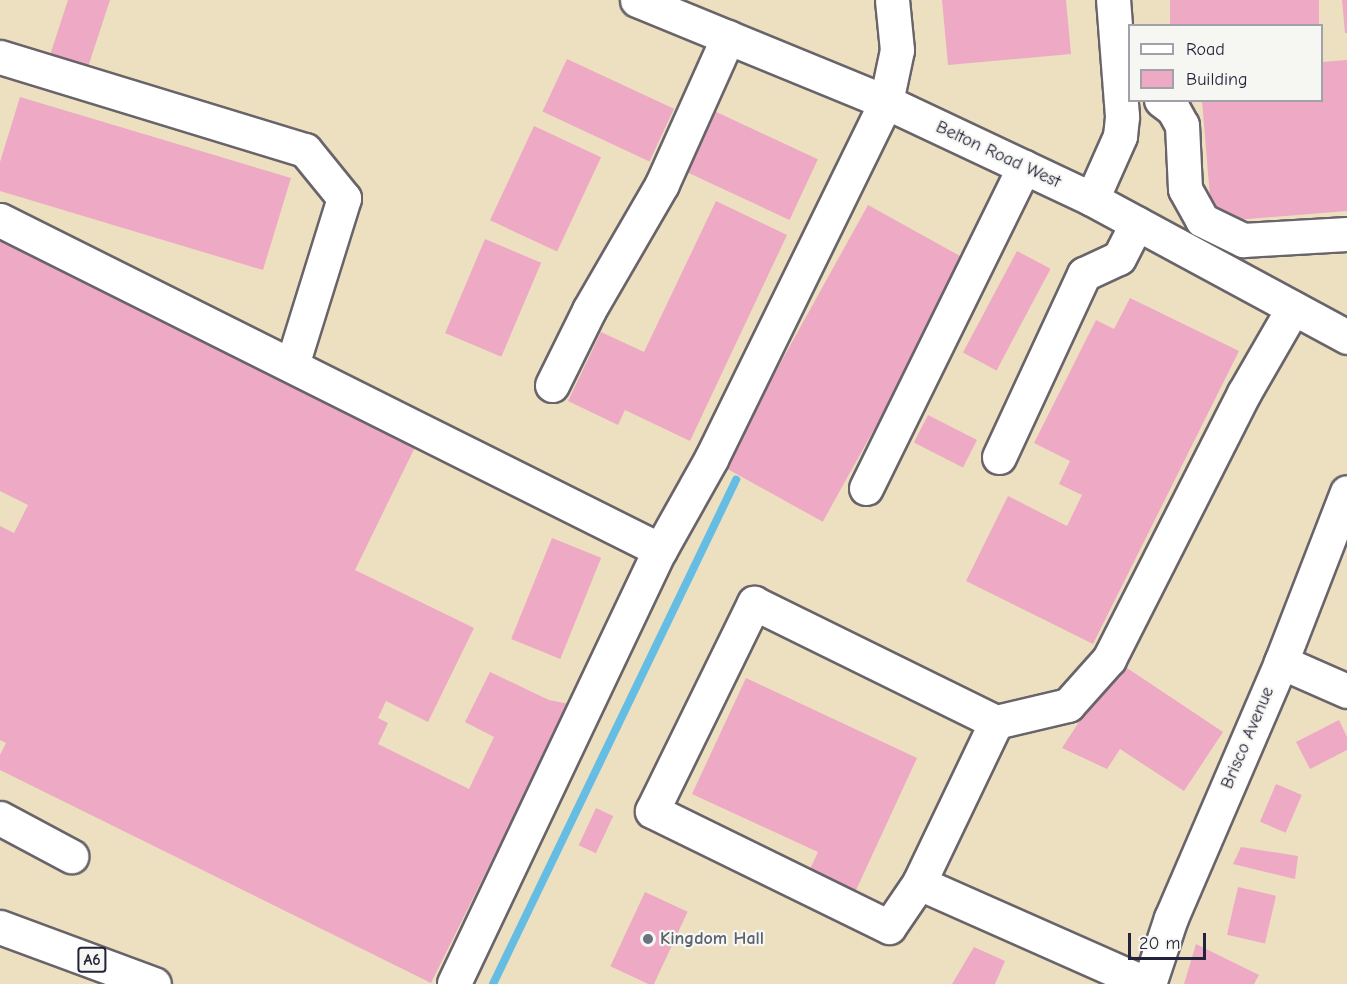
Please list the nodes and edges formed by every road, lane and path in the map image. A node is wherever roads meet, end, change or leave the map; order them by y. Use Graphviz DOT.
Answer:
graph roads {
  1 [pos="637,0"];
  2 [pos="892,0"];
  3 [pos="1113,0"];
  4 [pos="728,37"];
  5 [pos="0,57"];
  6 [pos="1125,96"];
  7 [pos="886,102"];
  8 [pos="1164,102"];
  9 [pos="1024,167"];
  10 [pos="1092,199"];
  11 [pos="0,220"];
  12 [pos="1137,223"];
  13 [pos="1347,234"];
  14 [pos="1293,308"];
  15 [pos="1347,337"];
  16 [pos="292,364"];
  17 [pos="552,385"];
  18 [pos="999,457"];
  19 [pos="866,488"];
  20 [pos="1347,492"];
  21 [pos="660,550"];
  22 [pos="1281,662"];
  23 [pos="1347,691"];
  24 [pos="996,722"];
  25 [pos="0,818"];
  26 [pos="71,856"];
  27 [pos="919,883"];
  28 [pos="0,927"];
  29 [pos="454,983"];
  30 [pos="154,984"];
  31 [pos="1148,984"];
  1 -- 4 [label="main road, Belton Road West"];
  2 -- 7 [label="main road"];
  3 -- 6 [label="main road"];
  4 -- 7 [label="main road, Belton Road West"];
  4 -- 17 [label="main road"];
  5 -- 16 [label="main road"];
  6 -- 10 [label="main road"];
  7 -- 9 [label="main road, Belton Road West"];
  7 -- 21 [label="main road"];
  8 -- 13 [label="main road"];
  9 -- 10 [label="main road, Belton Road West"];
  9 -- 19 [label="main road"];
  10 -- 12 [label="main road, Belton Road West"];
  11 -- 16 [label="main road"];
  12 -- 14 [label="main road, Belton Road West"];
  12 -- 18 [label="main road"];
  14 -- 15 [label="main road, Belton Road West"];
  14 -- 24 [label="main road"];
  16 -- 21 [label="main road"];
  20 -- 22 [label="main road, Brisco Avenue"];
  21 -- 29 [label="main road"];
  22 -- 23 [label="main road"];
  22 -- 31 [label="main road, Brisco Avenue"];
  24 -- 27 [label="main road"];
  24 -- 27 [label="main road"];
  25 -- 26 [label="main road"];
  27 -- 31 [label="main road"];
  28 -- 30 [label="main road, A6"];
}
